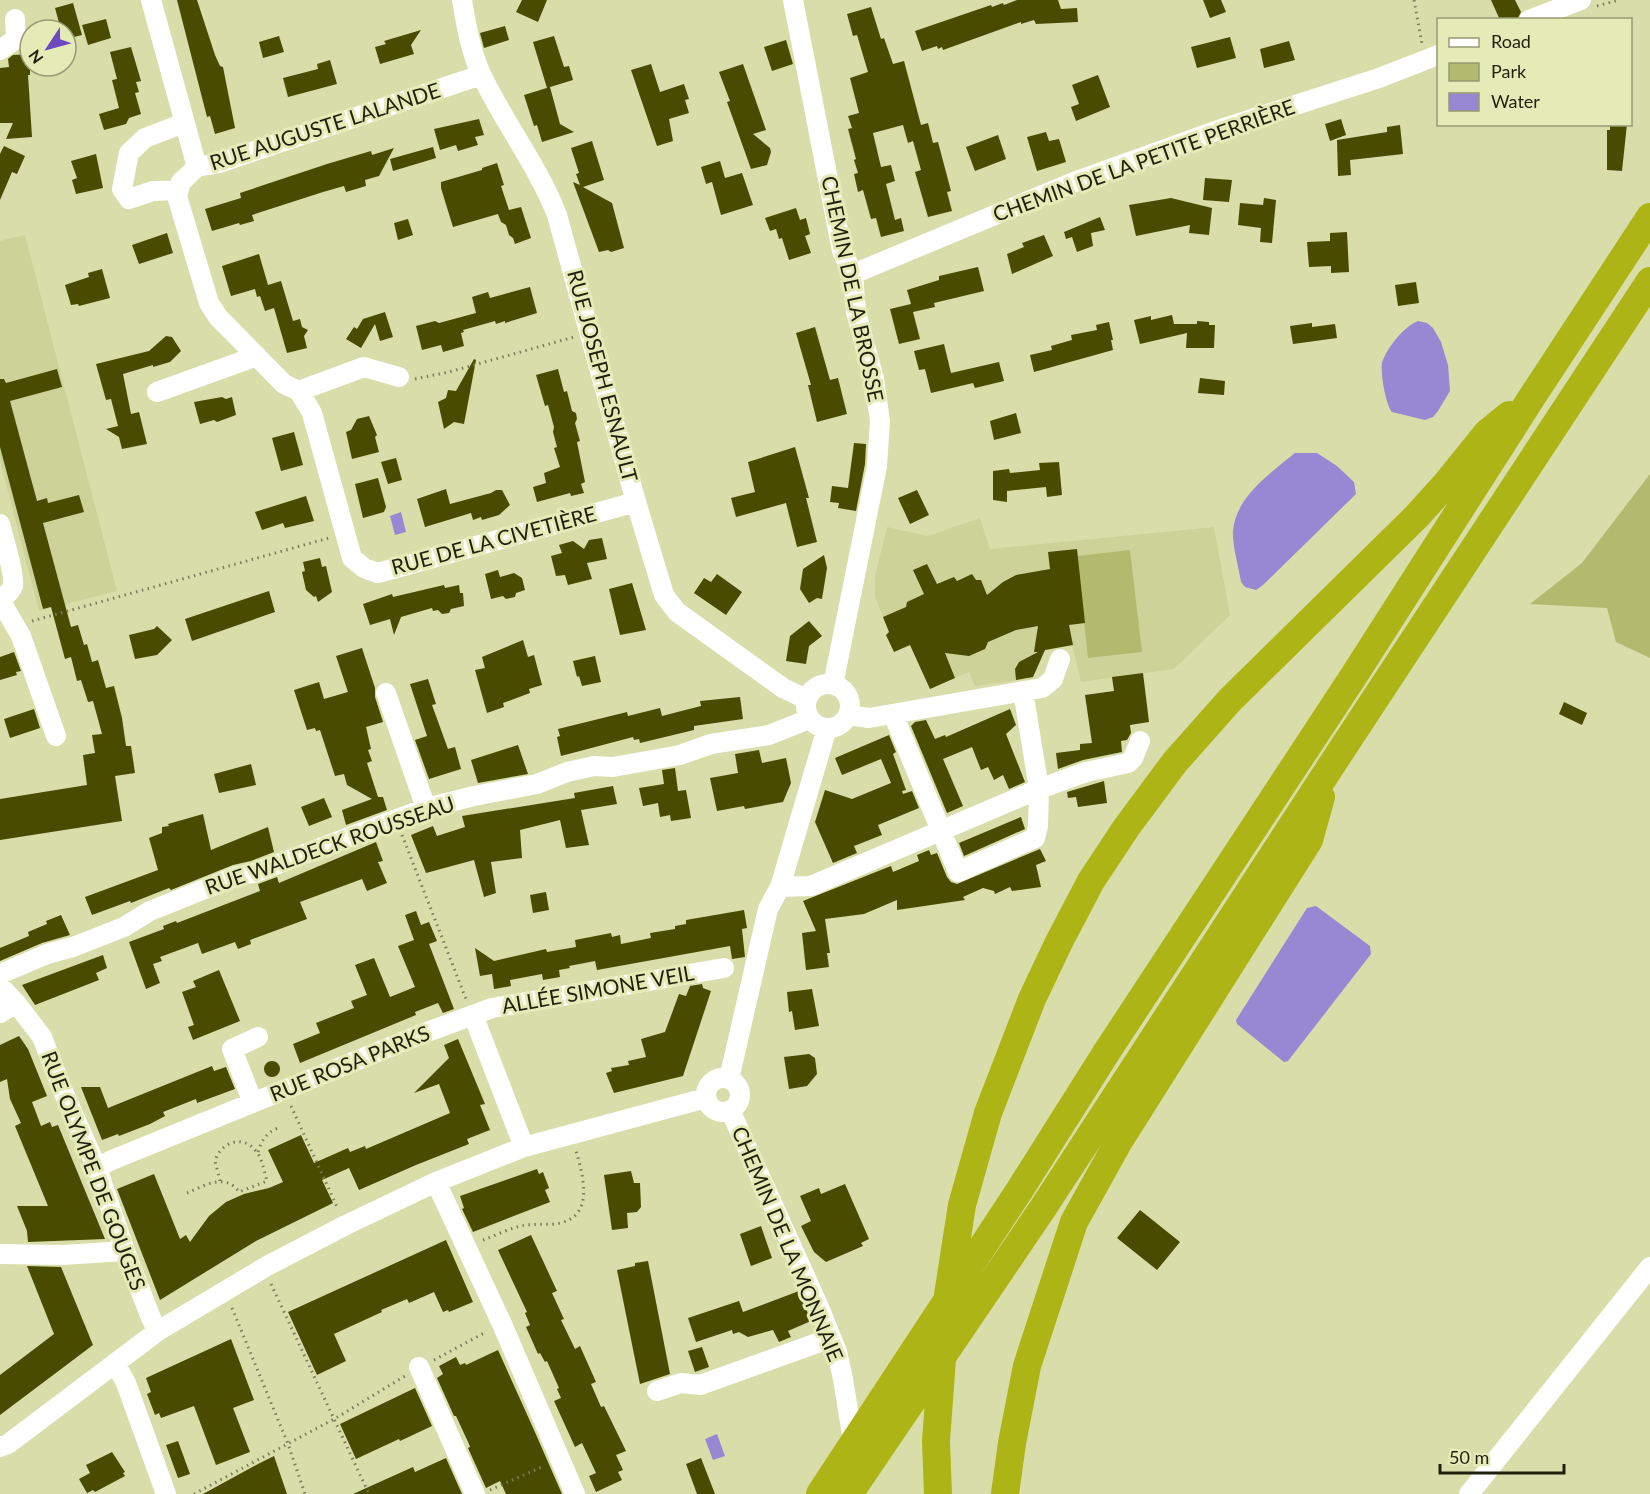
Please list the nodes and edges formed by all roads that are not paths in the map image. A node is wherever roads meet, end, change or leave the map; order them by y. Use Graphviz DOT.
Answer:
graph roads {
  1 [pos="151,0"];
  2 [pos="462,0"];
  3 [pos="793,0"];
  4 [pos="1581,0"];
  5 [pos="1534,18"];
  6 [pos="15,19"];
  7 [pos="0,50"];
  8 [pos="1432,58"];
  9 [pos="481,75"];
  10 [pos="184,123"];
  11 [pos="197,167"];
  12 [pos="178,190"];
  13 [pos="1650,217"];
  14 [pos="853,274"];
  15 [pos="1650,281"];
  16 [pos="257,356"];
  17 [pos="399,377"];
  18 [pos="299,391"];
  19 [pos="157,392"];
  20 [pos="1532,397"];
  21 [pos="636,502"];
  22 [pos="0,524"];
  23 [pos="0,600"];
  24 [pos="1060,659"];
  25 [pos="833,685"];
  26 [pos="1023,690"];
  27 [pos="386,693"];
  28 [pos="806,699"];
  29 [pos="893,714"];
  30 [pos="848,715"];
  31 [pos="809,719"];
  32 [pos="827,728"];
  33 [pos="56,736"];
  34 [pos="1140,741"];
  35 [pos="1330,766"];
  36 [pos="1039,789"];
  37 [pos="426,808"];
  38 [pos="941,830"];
  39 [pos="780,887"];
  40 [pos="724,968"];
  41 [pos="0,974"];
  42 [pos="0,986"];
  43 [pos="8,1008"];
  44 [pos="473,1015"];
  45 [pos="258,1037"];
  46 [pos="729,1079"];
  47 [pos="706,1098"];
  48 [pos="253,1103"];
  49 [pos="730,1110"];
  50 [pos="524,1147"];
  51 [pos="97,1168"];
  52 [pos="436,1182"];
  53 [pos="125,1251"];
  54 [pos="0,1254"];
  55 [pos="1650,1267"];
  56 [pos="158,1331"];
  57 [pos="831,1338"];
  58 [pos="115,1363"];
  59 [pos="419,1367"];
  60 [pos="657,1391"];
  61 [pos="0,1447"];
  62 [pos="166,1494"];
  63 [pos="478,1494"];
  64 [pos="575,1494"];
  65 [pos="820,1494"];
  66 [pos="849,1494"];
  67 [pos="862,1494"];
  68 [pos="938,1494"];
  69 [pos="1005,1494"];
  70 [pos="1469,1494"];
  1 -- 10 [label="street, RUE AUGUSTE LALANDE"];
  2 -- 9 [label="street, RUE JOSEPH ESNAULT"];
  3 -- 14 [label="street, CHEMIN DE LA BROSSE"];
  4 -- 5 [label="street"];
  6 -- 7 [label="street"];
  8 -- 14 [label="street, CHEMIN DE LA PETITE PERRIÈRE"];
  9 -- 11 [label="street, RUE AUGUSTE LALANDE"];
  9 -- 21 [label="street, RUE JOSEPH ESNAULT"];
  10 -- 11 [label="street, RUE AUGUSTE LALANDE"];
  10 -- 12 [label="street"];
  11 -- 12 [label="street"];
  12 -- 16 [label="street, RUE DE LA CIVETIÈRE"];
  13 -- 20 [label="highway"];
  14 -- 25 [label="street, CHEMIN DE LA BROSSE"];
  15 -- 35 [label="highway"];
  16 -- 18 [label="street, RUE DE LA CIVETIÈRE"];
  16 -- 19 [label="street"];
  17 -- 18 [label="street"];
  18 -- 21 [label="street, RUE DE LA CIVETIÈRE"];
  20 -- 65 [label="highway"];
  20 -- 68 [label="highway"];
  21 -- 28 [label="street, RUE JOSEPH ESNAULT"];
  22 -- 23 [label="street"];
  23 -- 33 [label="street"];
  24 -- 26 [label="street"];
  25 -- 28 [label="street"];
  25 -- 30 [label="street"];
  26 -- 29 [label="street"];
  26 -- 36 [label="street"];
  27 -- 37 [label="street"];
  28 -- 31 [label="street"];
  29 -- 30 [label="street"];
  29 -- 38 [label="street"];
  30 -- 32 [label="street"];
  31 -- 32 [label="street"];
  31 -- 37 [label="street, RUE WALDECK ROUSSEAU"];
  32 -- 39 [label="street"];
  34 -- 36 [label="street"];
  35 -- 66 [label="highway"];
  35 -- 69 [label="highway"];
  36 -- 38 [label="street"];
  36 -- 38 [label="street"];
  37 -- 41 [label="street, RUE WALDECK ROUSSEAU"];
  38 -- 39 [label="street"];
  39 -- 46 [label="street"];
  40 -- 44 [label="street, ALLÉE SIMONE VEIL"];
  42 -- 43 [label="street, RUE OLYMPE DE GOUGES"];
  43 -- 51 [label="street, RUE OLYMPE DE GOUGES"];
  44 -- 48 [label="street, RUE ROSA PARKS"];
  44 -- 50 [label="street"];
  45 -- 48 [label="street"];
  46 -- 47 [label="street"];
  46 -- 49 [label="street"];
  47 -- 49 [label="street"];
  47 -- 50 [label="street"];
  48 -- 51 [label="street, RUE ROSA PARKS"];
  49 -- 57 [label="street, CHEMIN DE LA MONNAIE"];
  50 -- 52 [label="street"];
  51 -- 53 [label="street, RUE OLYMPE DE GOUGES"];
  52 -- 56 [label="street"];
  52 -- 64 [label="street"];
  53 -- 54 [label="street"];
  53 -- 56 [label="street, RUE OLYMPE DE GOUGES"];
  55 -- 70 [label="street"];
  56 -- 58 [label="street"];
  57 -- 60 [label="street"];
  57 -- 67 [label="street, CHEMIN DE LA MONNAIE"];
  58 -- 61 [label="street"];
  58 -- 62 [label="street"];
  59 -- 63 [label="street"];
}
